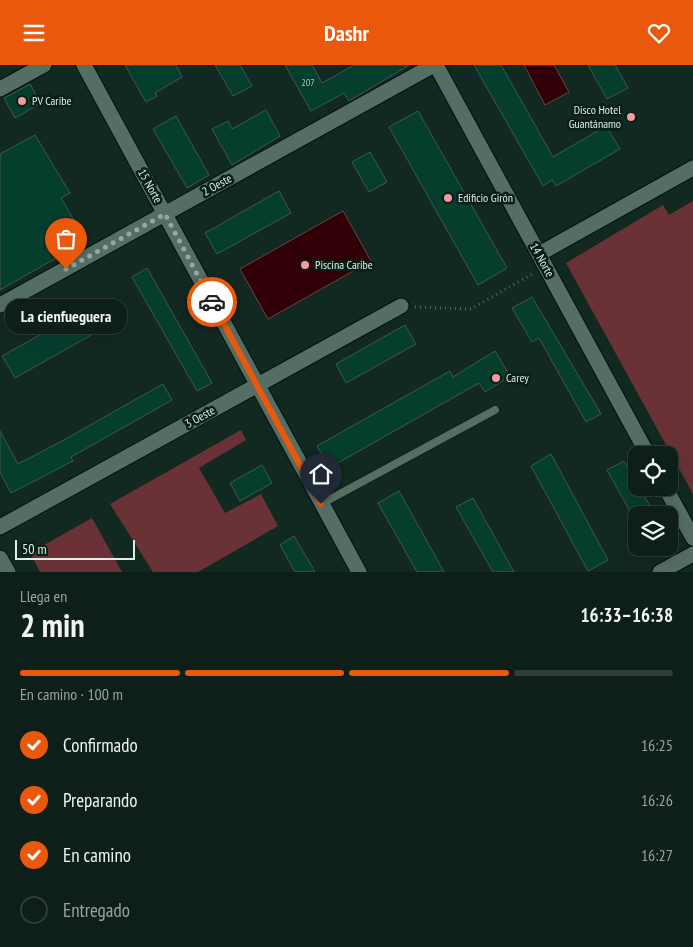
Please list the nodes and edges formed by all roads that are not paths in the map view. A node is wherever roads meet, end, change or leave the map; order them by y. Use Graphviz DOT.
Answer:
graph roads {
  1 [pos="44,65"];
  2 [pos="84,65"];
  3 [pos="435,65"];
  4 [pos="0,89"];
  5 [pos="693,168"];
  6 [pos="165,214"];
  7 [pos="542,260"];
  8 [pos="0,305"];
  9 [pos="401,306"];
  10 [pos="258,385"];
  11 [pos="495,410"];
  12 [pos="643,446"];
  13 [pos="670,496"];
  14 [pos="321,504"];
  15 [pos="0,527"];
  16 [pos="693,538"];
  17 [pos="693,554"];
  18 [pos="0,558"];
  19 [pos="8,572"];
  20 [pos="358,572"];
  21 [pos="660,572"];
  1 -- 4 [label="street"];
  2 -- 6 [label="street, 15 Norte"];
  3 -- 6 [label="street, 2 Oeste"];
  3 -- 7 [label="street, 14 Norte"];
  5 -- 7 [label="street"];
  6 -- 8 [label="street, 2 Oeste"];
  6 -- 10 [label="street, 15 Norte"];
  7 -- 12 [label="street, 14 Norte"];
  9 -- 10 [label="street, 3 Oeste"];
  10 -- 14 [label="street, 15 Norte"];
  10 -- 15 [label="street, 3 Oeste"];
  11 -- 14 [label="lane"];
  13 -- 16 [label="street"];
  14 -- 20 [label="street, 15 Norte"];
  17 -- 21 [label="street"];
  18 -- 19 [label="street"];
}
